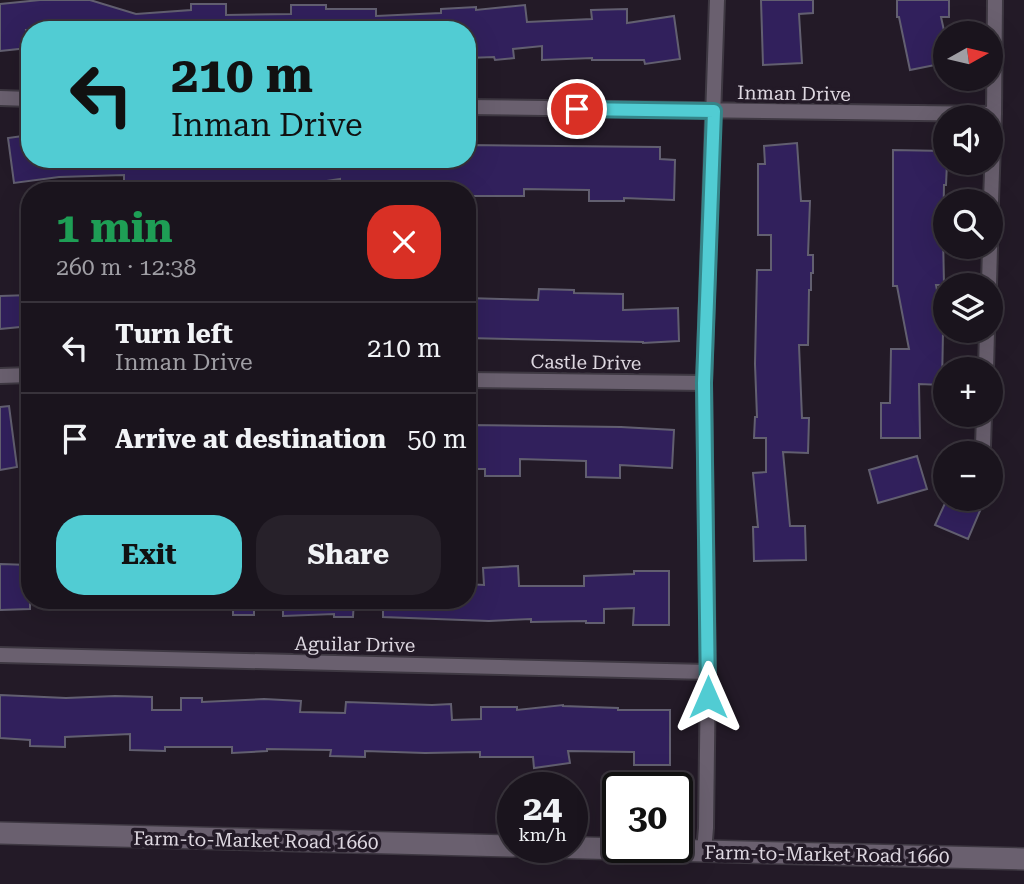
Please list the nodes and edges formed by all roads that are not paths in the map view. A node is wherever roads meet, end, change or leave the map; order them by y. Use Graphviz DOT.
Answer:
graph roads {
  1 [pos="717,0"];
  2 [pos="995,0"];
  3 [pos="0,98"];
  4 [pos="21,99"];
  5 [pos="994,105"];
  6 [pos="476,107"];
  7 [pos="714,111"];
  8 [pos="933,113"];
  9 [pos="21,375"];
  10 [pos="0,376"];
  11 [pos="476,380"];
  12 [pos="704,383"];
  13 [pos="0,654"];
  14 [pos="709,672"];
  15 [pos="0,833"];
  16 [pos="497,846"];
  17 [pos="588,848"];
  18 [pos="704,851"];
  19 [pos="1024,859"];
  1 -- 7 [label="street"];
  2 -- 5 [label="street"];
  3 -- 4 [label="street"];
  6 -- 7 [label="street, Inman Drive"];
  7 -- 8 [label="street, Inman Drive"];
  7 -- 12 [label="street"];
  9 -- 10 [label="street"];
  11 -- 12 [label="street, Castle Drive"];
  12 -- 14 [label="street"];
  13 -- 14 [label="street, Aguilar Drive"];
  14 -- 18 [label="street"];
  15 -- 16 [label="main road, Farm-to-Market Road 1660"];
  17 -- 18 [label="main road, Farm-to-Market Road 1660"];
  18 -- 19 [label="main road, Farm-to-Market Road 1660"];
}
